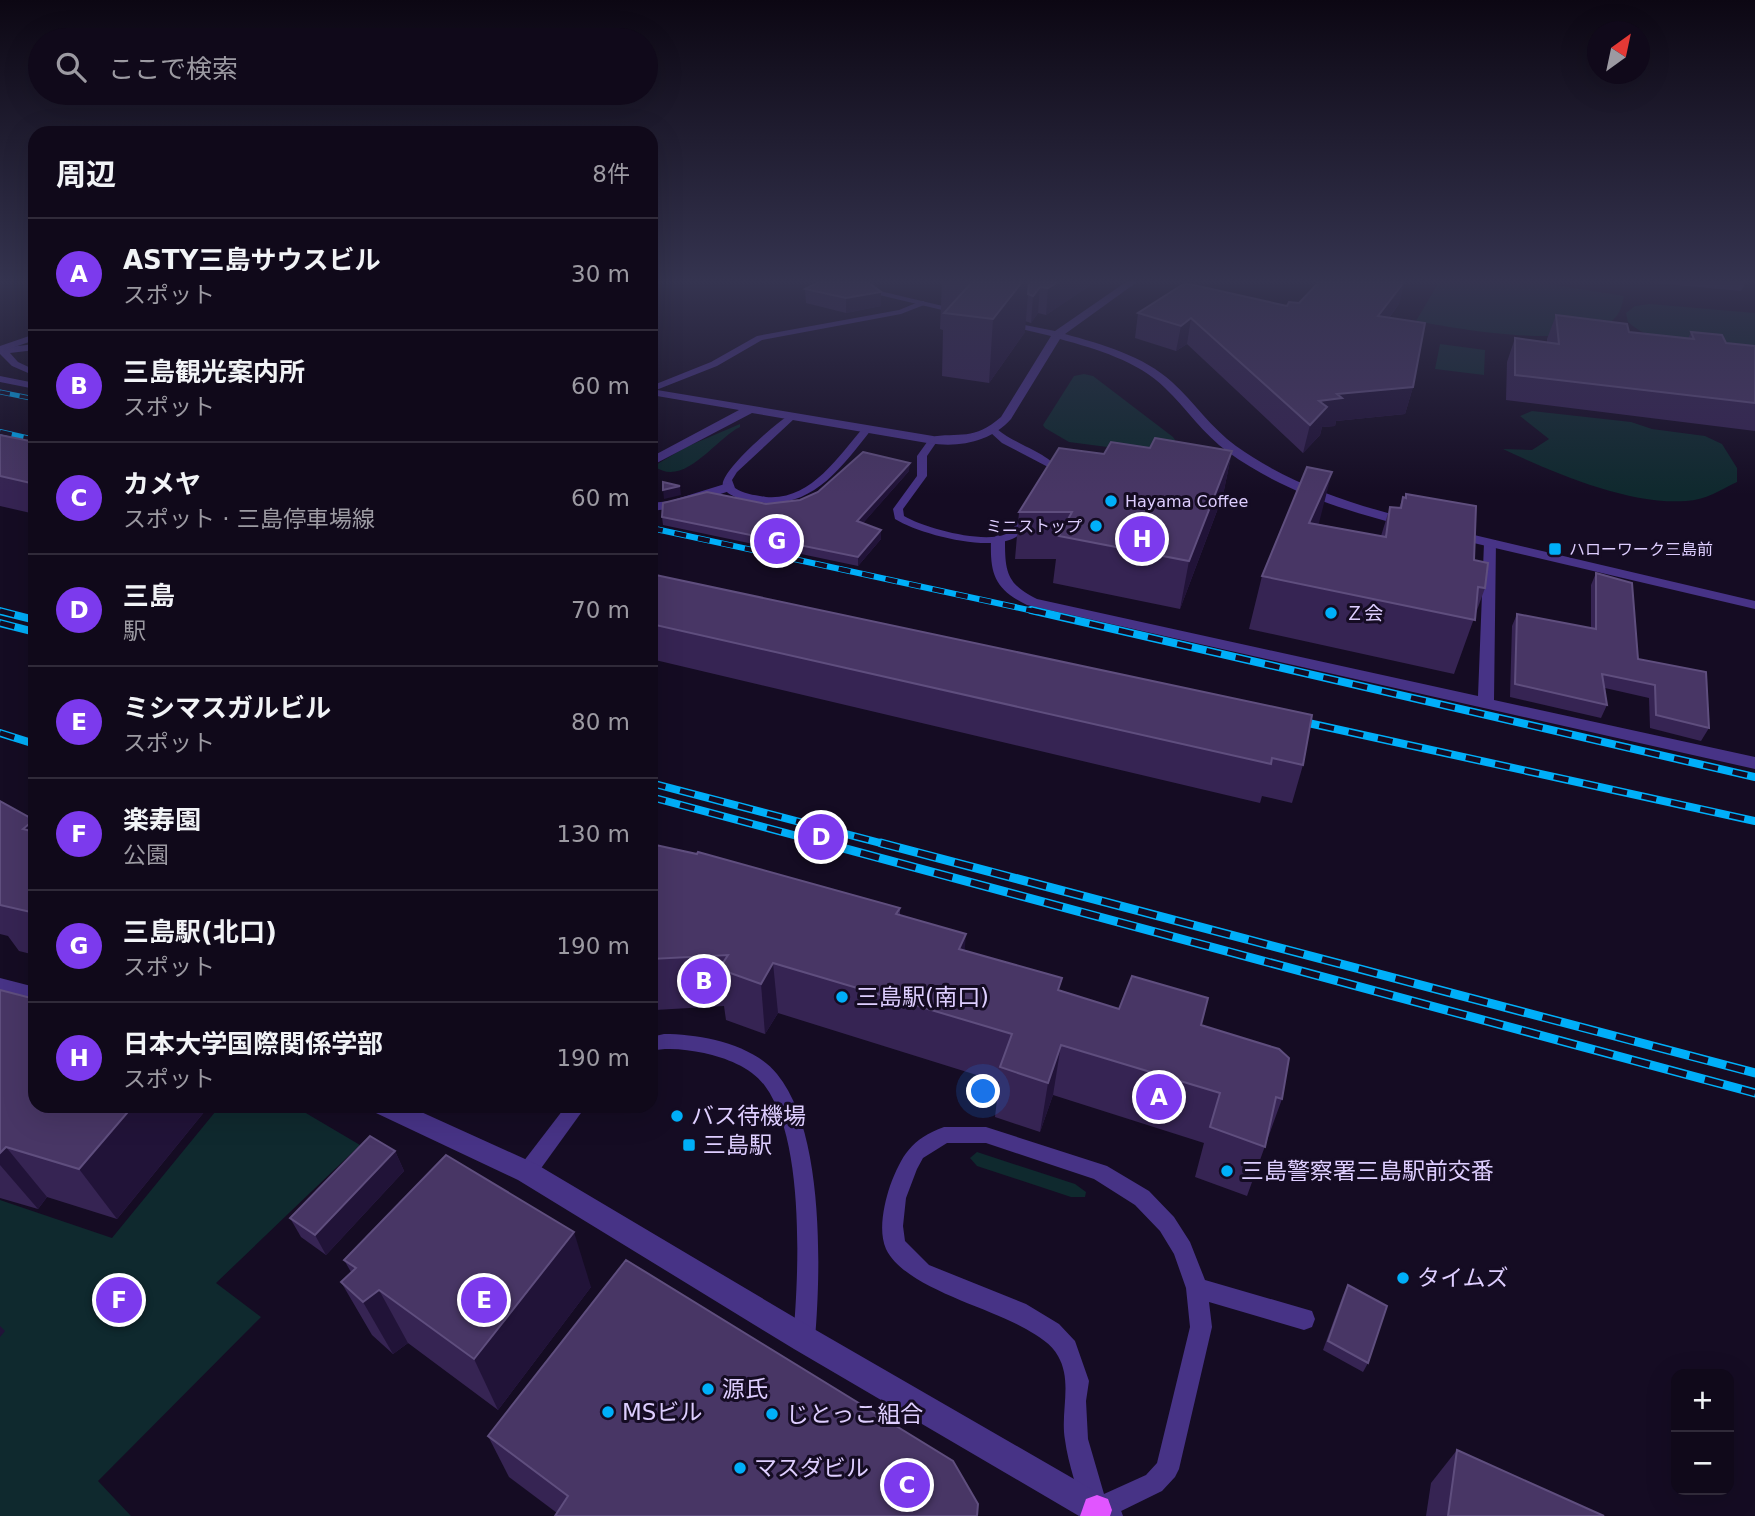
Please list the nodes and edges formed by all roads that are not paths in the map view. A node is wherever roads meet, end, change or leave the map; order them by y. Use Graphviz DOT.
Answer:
graph roads {
  1 [pos="3,353"];
  2 [pos="734,353"];
  3 [pos="1046,353"];
  4 [pos="1113,353"];
  5 [pos="28,370"];
  6 [pos="0,379"];
  7 [pos="28,385"];
  8 [pos="658,392"];
  9 [pos="658,395"];
  10 [pos="748,410"];
  11 [pos="791,417"];
  12 [pos="866,430"];
  13 [pos="993,431"];
  14 [pos="933,440"];
  15 [pos="658,457"];
  16 [pos="727,487"];
  17 [pos="658,506"];
  18 [pos="998,539"];
  19 [pos="1491,544"];
  20 [pos="1755,604"];
  21 [pos="1486,701"];
  22 [pos="1755,763"];
  23 [pos="0,986"];
  24 [pos="28,994"];
  25 [pos="658,1044"];
  26 [pos="399,1113"];
  27 [pos="572,1113"];
  28 [pos="527,1172"];
  29 [pos="1197,1288"];
  30 [pos="1304,1319"];
  31 [pos="804,1339"];
  32 [pos="1100,1514"];
  1 -- 5 [label="lane"];
  2 -- 8 [label="lane"];
  3 -- 13 [label="street"];
  4 -- 19 [label="street"];
  6 -- 7 [label="street"];
  9 -- 10 [label="street"];
  10 -- 11 [label="street"];
  10 -- 15 [label="street"];
  11 -- 12 [label="street"];
  11 -- 16 [label="lane"];
  12 -- 14 [label="street"];
  12 -- 16 [label="lane"];
  13 -- 14 [label="street"];
  13 -- 18 [label="lane"];
  14 -- 18 [label="lane"];
  16 -- 17 [label="street"];
  18 -- 21 [label="street"];
  19 -- 20 [label="street"];
  19 -- 21 [label="street"];
  21 -- 22 [label="street"];
  23 -- 24 [label="street"];
  25 -- 31 [label="lane"];
  26 -- 28 [label="street"];
  27 -- 28 [label="lane"];
  28 -- 31 [label="street"];
  29 -- 30 [label="lane"];
  29 -- 32 [label="lane"];
  29 -- 32 [label="lane"];
  31 -- 32 [label="street"];
}
